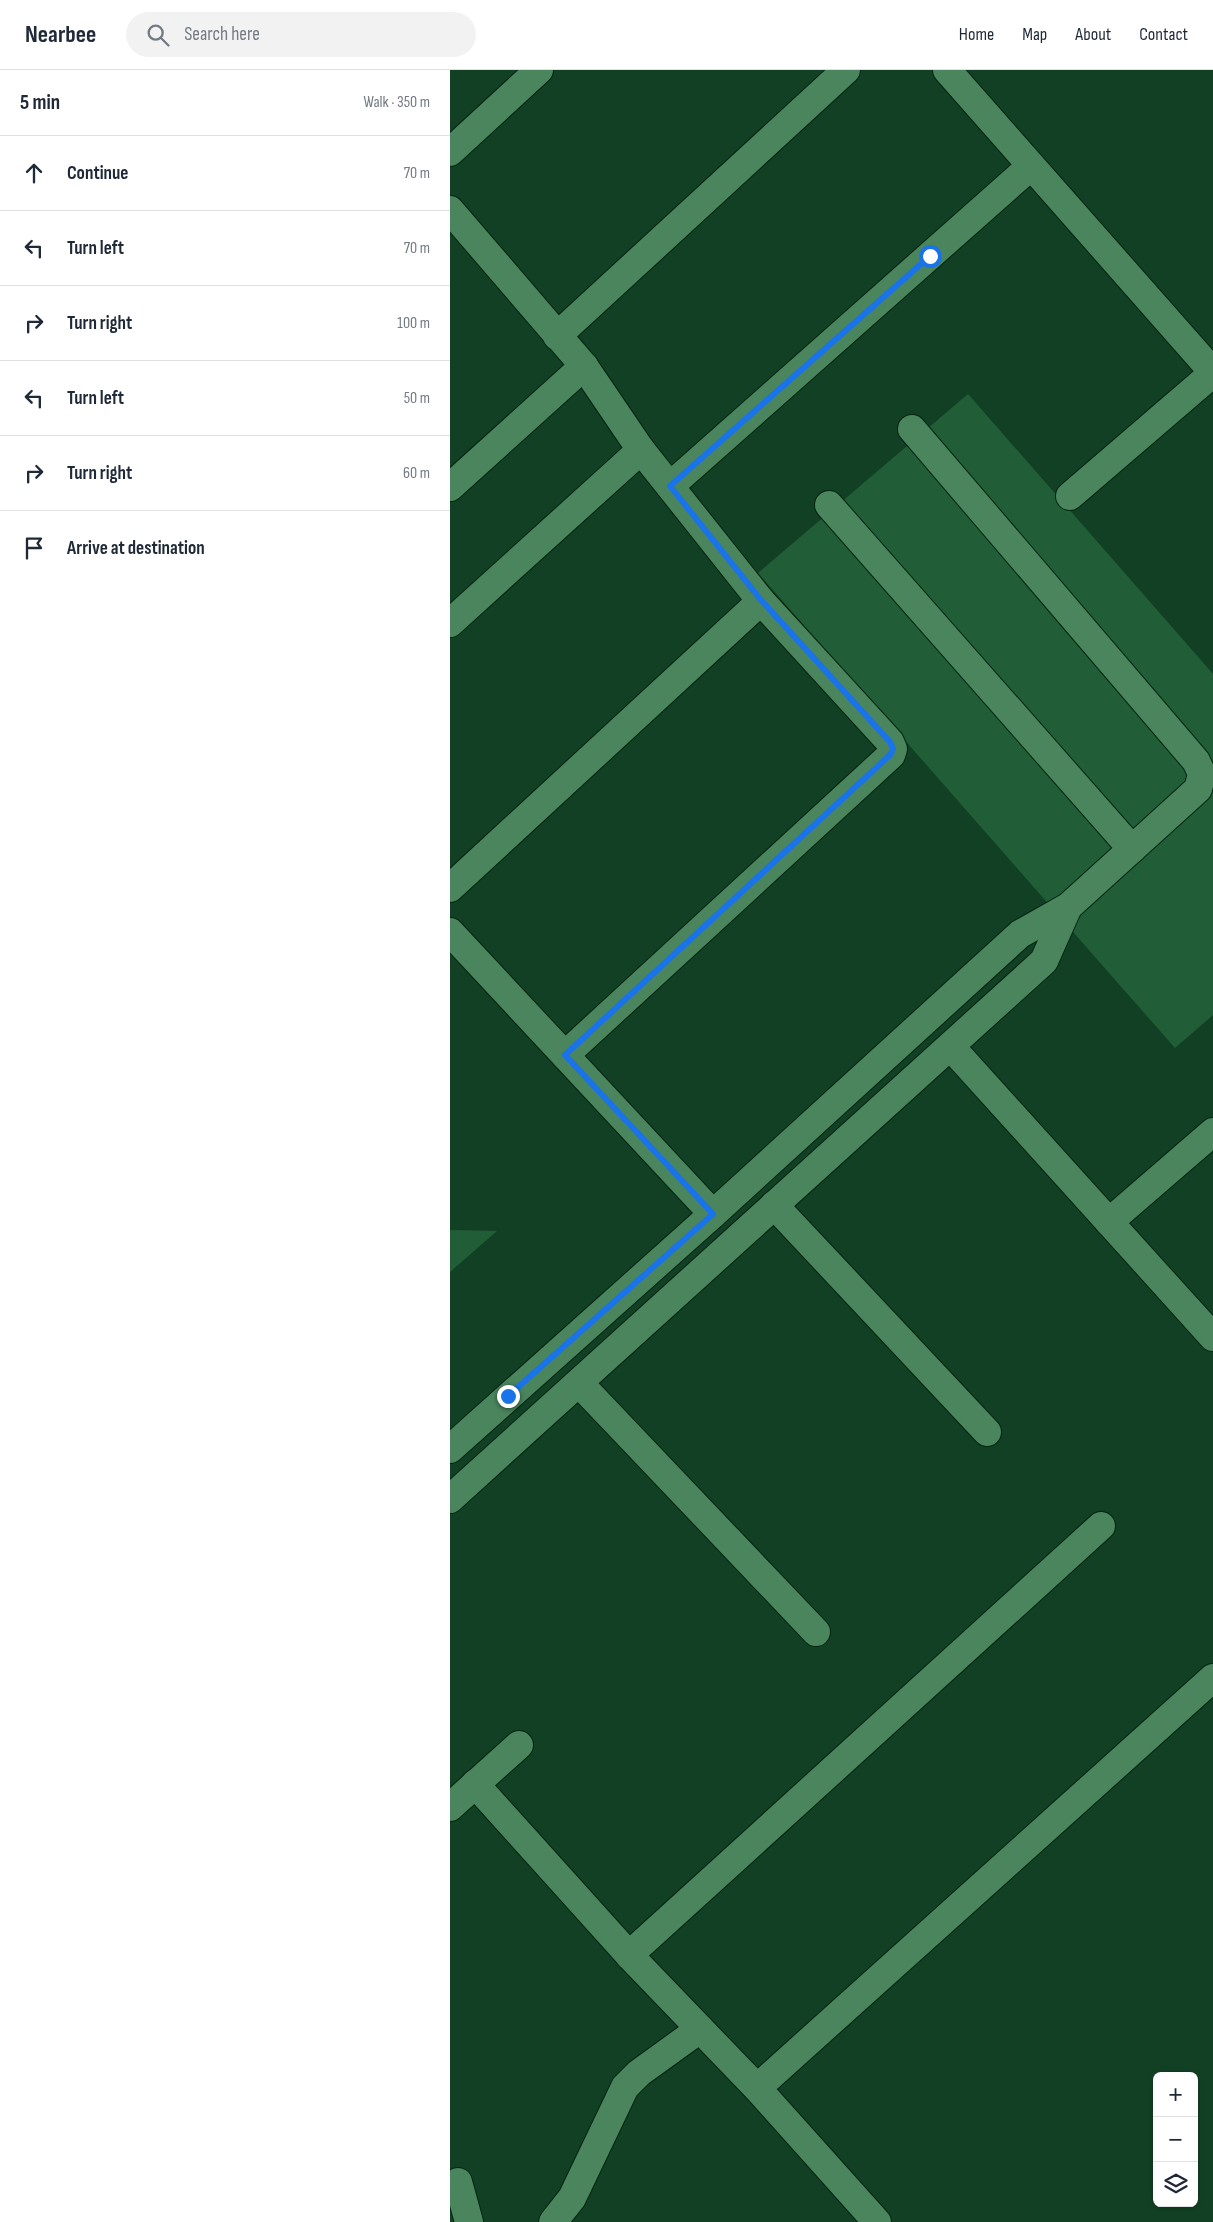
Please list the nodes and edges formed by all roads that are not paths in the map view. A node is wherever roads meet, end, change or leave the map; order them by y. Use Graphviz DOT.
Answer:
graph roads {
  1 [pos="539,70"];
  2 [pos="846,70"];
  3 [pos="947,70"];
  4 [pos="450,152"];
  5 [pos="1031,166"];
  6 [pos="450,210"];
  7 [pos="558,336"];
  8 [pos="584,366"];
  9 [pos="1213,372"];
  10 [pos="912,428"];
  11 [pos="641,450"];
  12 [pos="670,486"];
  13 [pos="450,487"];
  14 [pos="1070,496"];
  15 [pos="829,505"];
  16 [pos="761,600"];
  17 [pos="450,623"];
  18 [pos="1132,849"];
  19 [pos="450,888"];
  20 [pos="1068,907"];
  21 [pos="450,932"];
  22 [pos="951,1047"];
  23 [pos="565,1055"];
  24 [pos="1213,1132"];
  25 [pos="774,1205"];
  26 [pos="713,1214"];
  27 [pos="1110,1222"];
  28 [pos="1213,1337"];
  29 [pos="579,1382"];
  30 [pos="987,1432"];
  31 [pos="450,1448"];
  32 [pos="450,1498"];
  33 [pos="1101,1526"];
  34 [pos="816,1632"];
  35 [pos="1213,1678"];
  36 [pos="519,1745"];
  37 [pos="475,1784"];
  38 [pos="450,1807"];
  39 [pos="630,1955"];
  40 [pos="700,2028"];
  41 [pos="758,2088"];
  42 [pos="458,2182"];
  43 [pos="469,2222"];
  44 [pos="553,2222"];
  45 [pos="877,2222"];
  1 -- 4 [label="street"];
  2 -- 7 [label="street"];
  3 -- 5 [label="street"];
  5 -- 9 [label="street"];
  5 -- 12 [label="street"];
  6 -- 7 [label="street"];
  7 -- 8 [label="street"];
  8 -- 11 [label="street"];
  8 -- 13 [label="street"];
  9 -- 14 [label="street"];
  10 -- 18 [label="street"];
  11 -- 12 [label="street"];
  11 -- 17 [label="street"];
  12 -- 16 [label="street"];
  15 -- 18 [label="street"];
  16 -- 19 [label="street"];
  16 -- 23 [label="street"];
  18 -- 20 [label="street"];
  20 -- 22 [label="street"];
  20 -- 26 [label="street"];
  21 -- 23 [label="street"];
  22 -- 25 [label="street"];
  22 -- 27 [label="street"];
  23 -- 26 [label="street"];
  24 -- 27 [label="street"];
  25 -- 29 [label="street"];
  25 -- 30 [label="street"];
  26 -- 31 [label="street"];
  27 -- 28 [label="street"];
  29 -- 32 [label="street"];
  29 -- 34 [label="street"];
  33 -- 39 [label="street"];
  35 -- 41 [label="street"];
  36 -- 37 [label="street"];
  37 -- 38 [label="street"];
  37 -- 39 [label="street"];
  39 -- 40 [label="street"];
  40 -- 41 [label="street"];
  40 -- 44 [label="street"];
  41 -- 45 [label="street"];
  42 -- 43 [label="street"];
}
